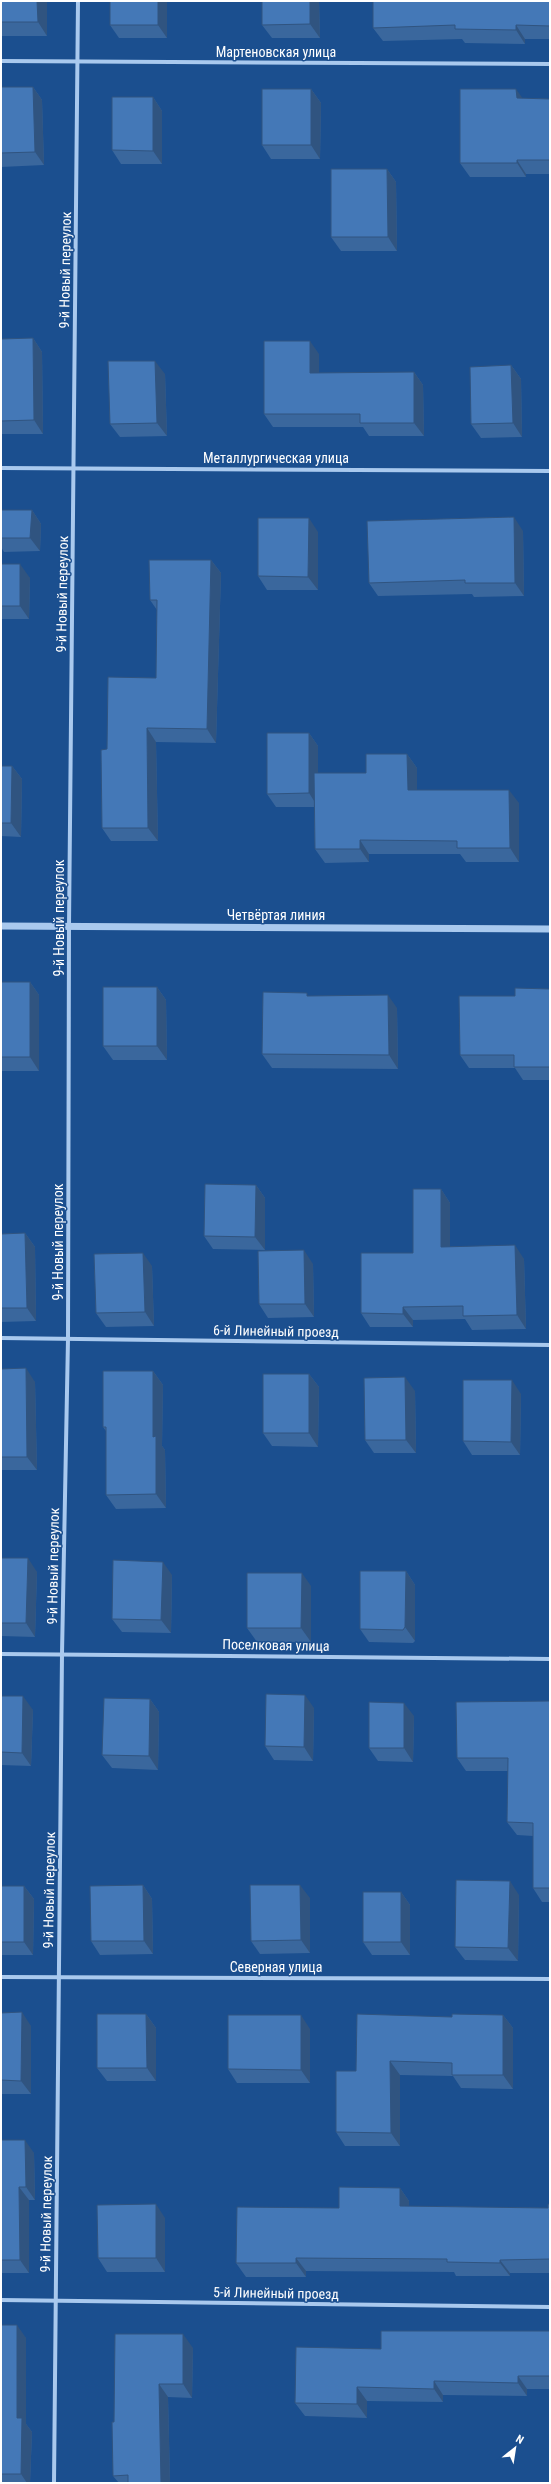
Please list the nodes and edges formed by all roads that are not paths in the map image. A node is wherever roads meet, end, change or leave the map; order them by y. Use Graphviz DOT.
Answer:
graph roads {
  1 [pos="78,1"];
  2 [pos="1,61"];
  3 [pos="78,61"];
  4 [pos="550,64"];
  5 [pos="1,468"];
  6 [pos="74,468"];
  7 [pos="550,472"];
  8 [pos="1,926"];
  9 [pos="69,926"];
  10 [pos="550,929"];
  11 [pos="1,1338"];
  12 [pos="68,1339"];
  13 [pos="550,1345"];
  14 [pos="1,1654"];
  15 [pos="62,1654"];
  16 [pos="550,1659"];
  17 [pos="1,1977"];
  18 [pos="59,1977"];
  19 [pos="550,1979"];
  20 [pos="1,2300"];
  21 [pos="56,2301"];
  22 [pos="550,2307"];
  23 [pos="54,2483"];
  1 -- 3 [label="street, 9-й Новый переулок"];
  2 -- 3 [label="street, Мартеновская улица"];
  3 -- 4 [label="street, Мартеновская улица"];
  3 -- 6 [label="street, 9-й Новый переулок"];
  5 -- 6 [label="street, Металлургическая улица"];
  6 -- 7 [label="street, Металлургическая улица"];
  6 -- 9 [label="street, 9-й Новый переулок"];
  8 -- 9 [label="street, Четвёртая линия"];
  9 -- 10 [label="street, Четвёртая линия"];
  9 -- 12 [label="street, 9-й Новый переулок"];
  11 -- 12 [label="street, 6-й Линейный проезд"];
  12 -- 13 [label="street, 6-й Линейный проезд"];
  12 -- 15 [label="street, 9-й Новый переулок"];
  14 -- 15 [label="street, Поселковая улица"];
  15 -- 16 [label="street, Поселковая улица"];
  15 -- 18 [label="street, 9-й Новый переулок"];
  17 -- 18 [label="street, Северная улица"];
  18 -- 19 [label="street, Северная улица"];
  18 -- 21 [label="street, 9-й Новый переулок"];
  20 -- 21 [label="street, 5-й Линейный проезд"];
  21 -- 22 [label="street, 5-й Линейный проезд"];
  21 -- 23 [label="street, 9-й Новый переулок"];
}
